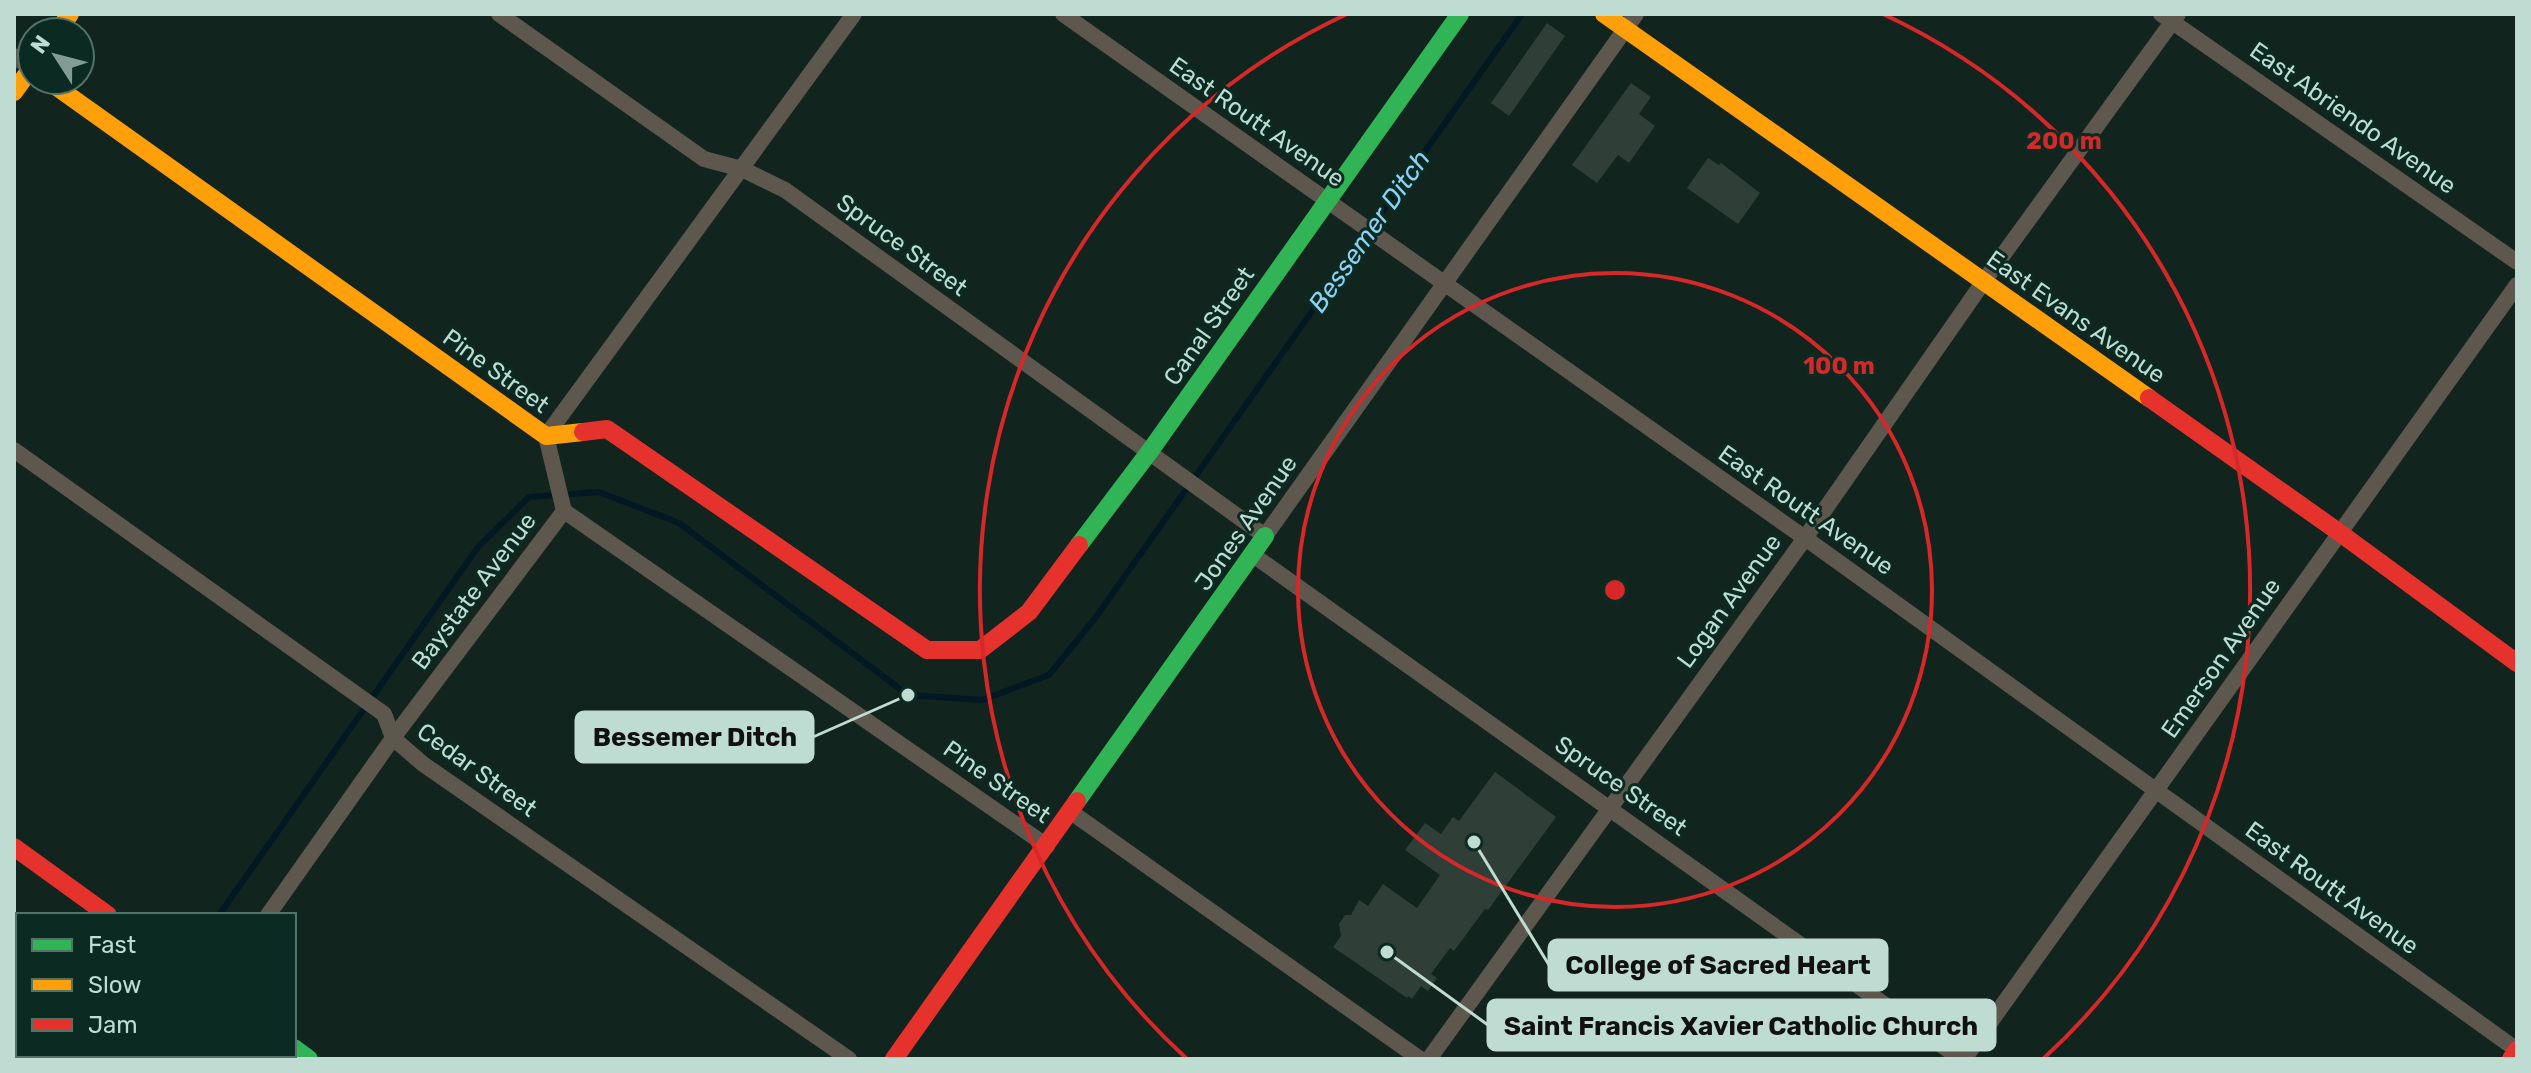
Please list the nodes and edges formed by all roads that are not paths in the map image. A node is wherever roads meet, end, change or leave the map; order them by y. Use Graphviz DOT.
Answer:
graph roads {
  1 [pos="499,14"];
  2 [pos="854,14"];
  3 [pos="1063,14"];
  4 [pos="1460,14"];
  5 [pos="1604,14"];
  6 [pos="2170,17"];
  7 [pos="1631,22"];
  8 [pos="69,96"];
  9 [pos="742,169"];
  10 [pos="1327,200"];
  11 [pos="2517,262"];
  12 [pos="1984,281"];
  13 [pos="1445,285"];
  14 [pos="2517,285"];
  15 [pos="546,436"];
  16 [pos="14,450"];
  17 [pos="1150,451"];
  18 [pos="564,511"];
  19 [pos="2340,533"];
  20 [pos="1265,536"];
  21 [pos="1805,538"];
  22 [pos="1253,555"];
  23 [pos="980,650"];
  24 [pos="2517,663"];
  25 [pos="393,738"];
  26 [pos="2156,791"];
  27 [pos="1609,807"];
  28 [pos="1071,812"];
  29 [pos="1047,846"];
  30 [pos="14,847"];
  31 [pos="105,913"];
  32 [pos="269,913"];
  33 [pos="2517,1050"];
  34 [pos="849,1059"];
  35 [pos="894,1059"];
  36 [pos="1420,1059"];
  37 [pos="1429,1059"];
  38 [pos="1962,1059"];
  39 [pos="2511,1059"];
  1 -- 9 [label="street, Spruce Street"];
  2 -- 9 [label="street"];
  3 -- 10 [label="street, East Routt Avenue"];
  4 -- 10 [label="street, Canal Street"];
  5 -- 7 [label="street, East Evans Avenue"];
  6 -- 11 [label="street, East Abriendo Avenue"];
  6 -- 12 [label="street, Logan Avenue"];
  7 -- 12 [label="street, East Evans Avenue"];
  7 -- 13 [label="street, Jones Avenue"];
  8 -- 15 [label="street, Pine Street"];
  9 -- 15 [label="street"];
  9 -- 17 [label="street, Spruce Street"];
  10 -- 13 [label="street, East Routt Avenue"];
  10 -- 17 [label="street, Canal Street"];
  12 -- 19 [label="street, East Evans Avenue"];
  12 -- 21 [label="street, Logan Avenue"];
  13 -- 20 [label="street, Jones Avenue"];
  13 -- 21 [label="street, East Routt Avenue"];
  14 -- 19 [label="street, Emerson Avenue"];
  15 -- 18 [label="street, Baystate Avenue"];
  15 -- 23 [label="street, Pine Street"];
  16 -- 25 [label="street, Cedar Street"];
  17 -- 20 [label="street, Spruce Street"];
  17 -- 23 [label="street, Canal Street"];
  18 -- 25 [label="street, Baystate Avenue"];
  18 -- 29 [label="street, Pine Street"];
  19 -- 24 [label="street, East Evans Avenue"];
  19 -- 26 [label="street, Emerson Avenue"];
  20 -- 22 [label="street, Jones Avenue"];
  21 -- 26 [label="street, East Routt Avenue"];
  21 -- 27 [label="street, Logan Avenue"];
  22 -- 27 [label="street, Spruce Street"];
  22 -- 28 [label="street, Jones Avenue"];
  25 -- 32 [label="street, Baystate Avenue"];
  25 -- 34 [label="street, Cedar Street"];
  26 -- 33 [label="street, East Routt Avenue"];
  26 -- 38 [label="street, Emerson Avenue"];
  27 -- 37 [label="street, Logan Avenue"];
  27 -- 38 [label="street, Spruce Street"];
  28 -- 29 [label="street, Jones Avenue"];
  28 -- 36 [label="street, Pine Street"];
  29 -- 35 [label="street, Jones Avenue"];
  30 -- 31 [label="street"];
  33 -- 39 [label="street"];
}
